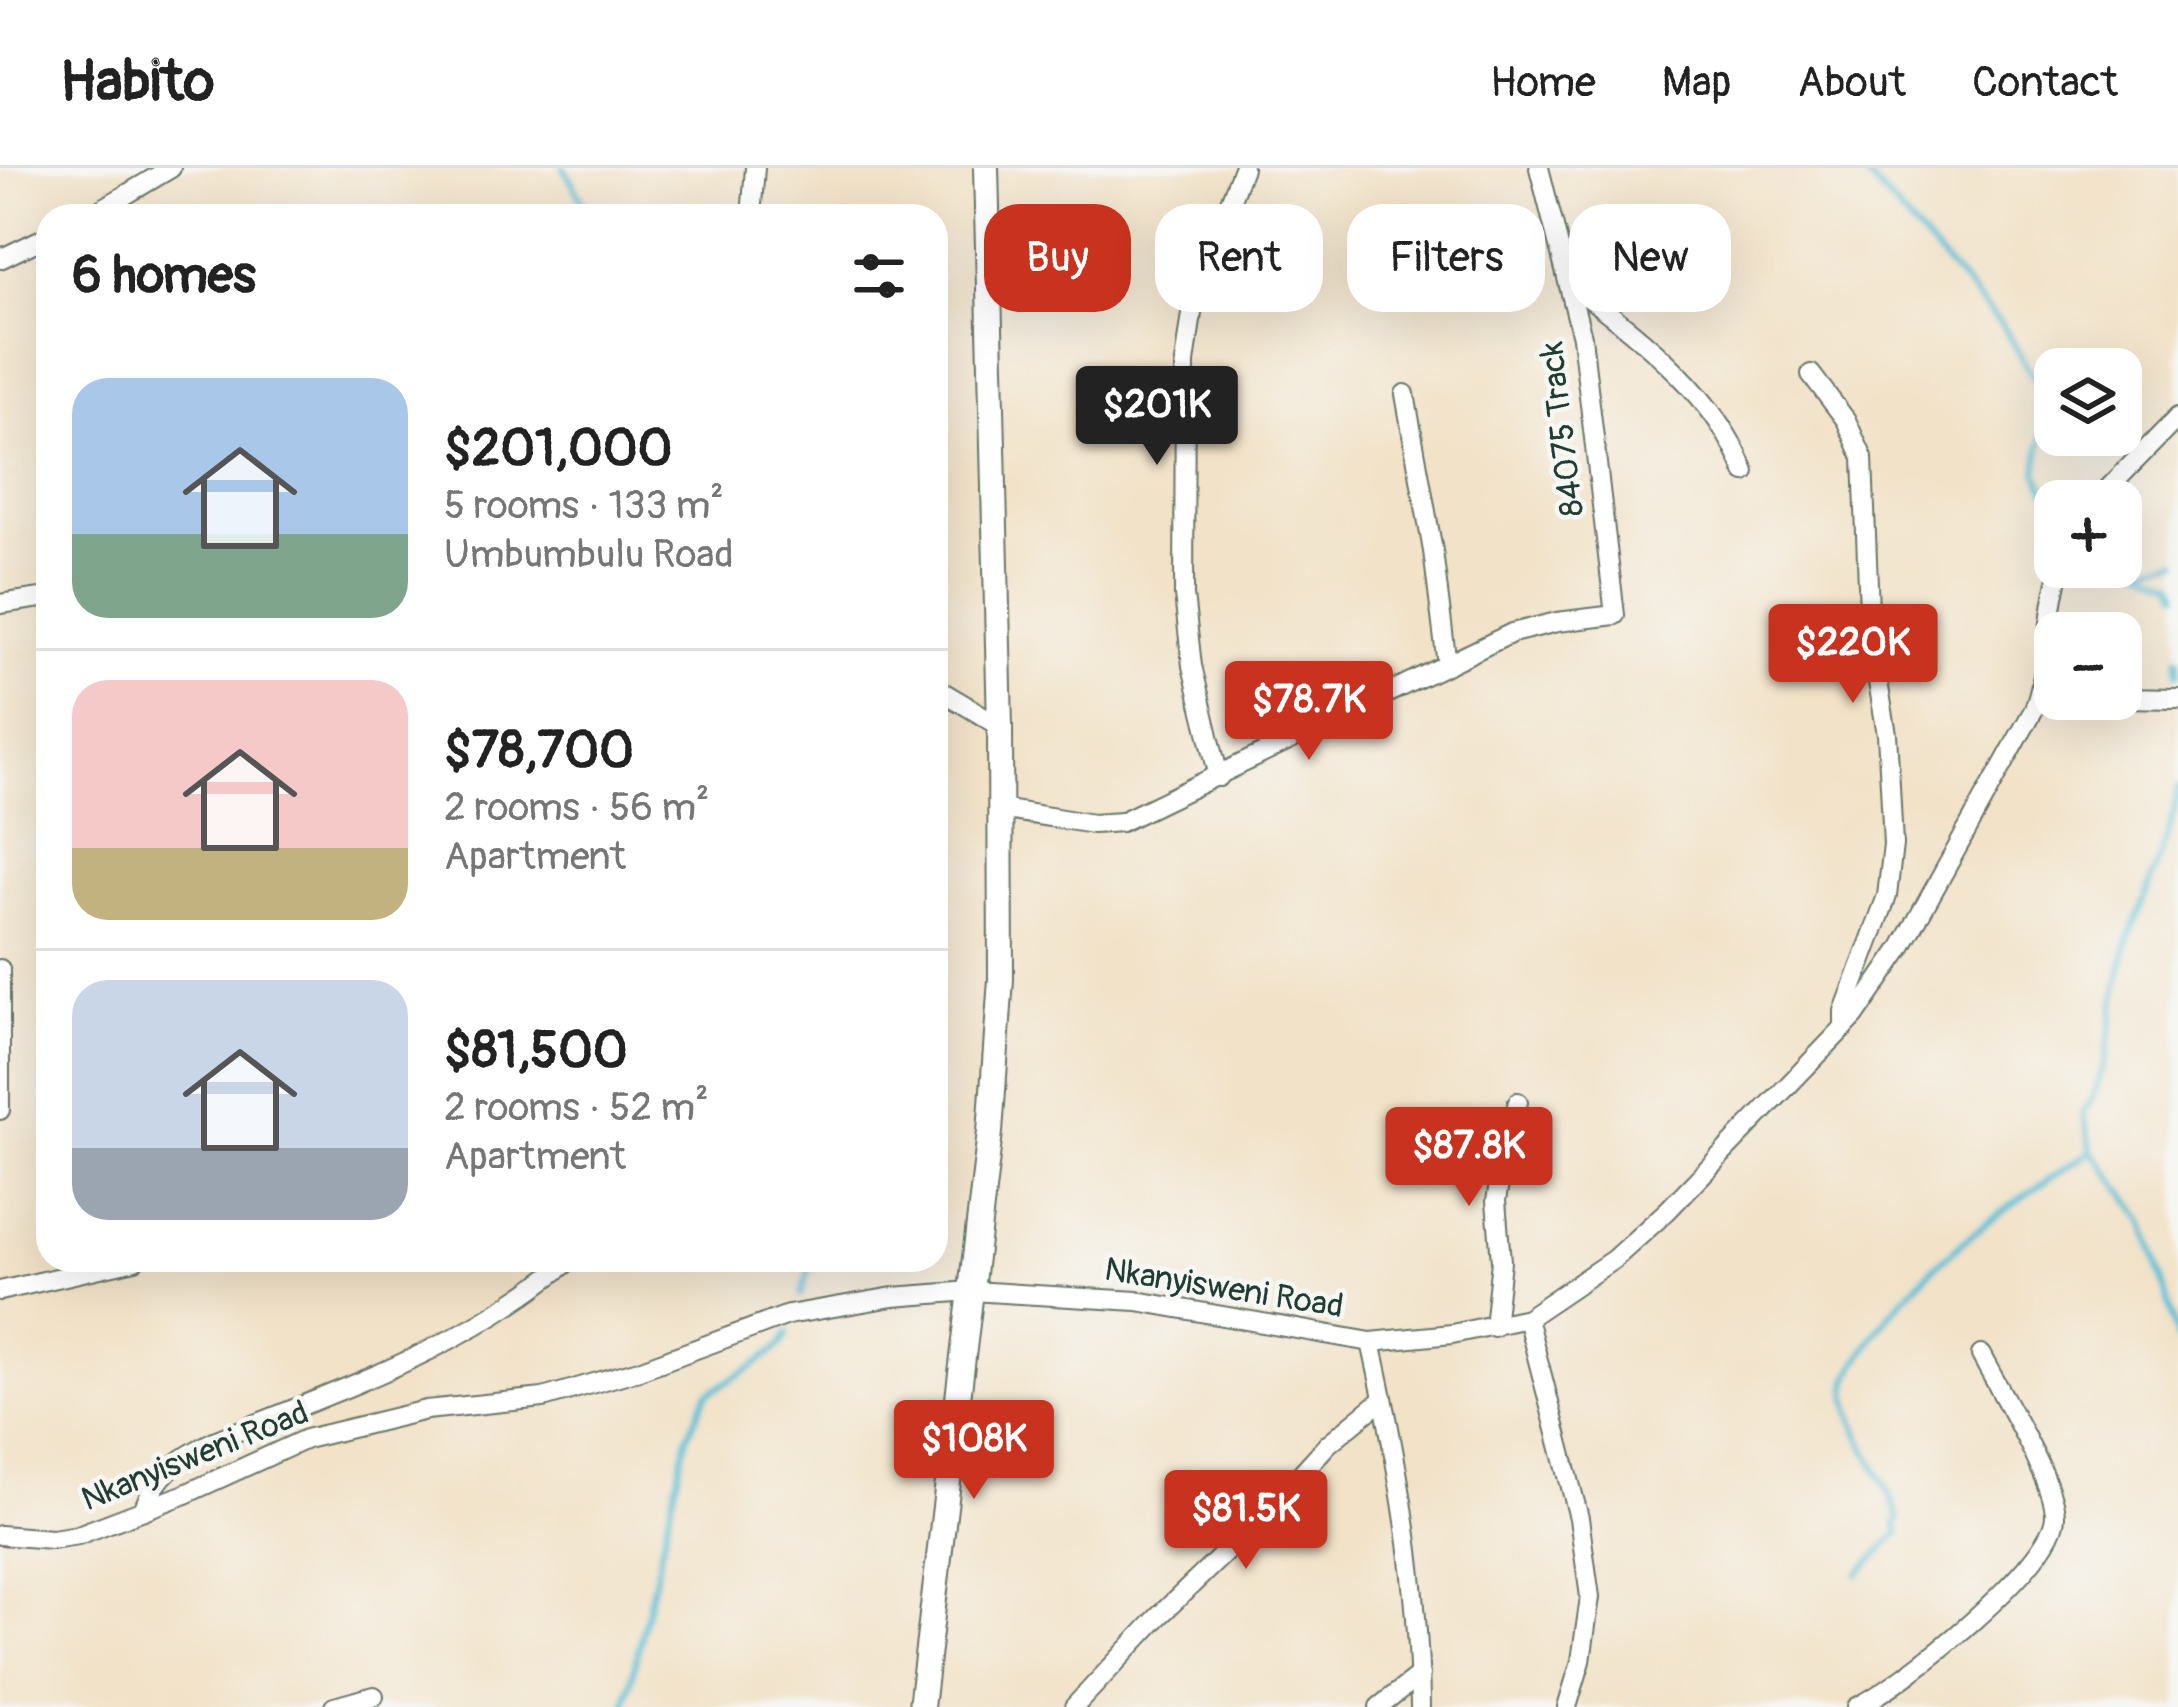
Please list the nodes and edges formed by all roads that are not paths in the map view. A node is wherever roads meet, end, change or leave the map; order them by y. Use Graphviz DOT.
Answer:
graph roads {
  1 [pos="171,168"];
  2 [pos="755,168"];
  3 [pos="986,168"];
  4 [pos="1243,168"];
  5 [pos="1539,168"];
  6 [pos="110,204"];
  7 [pos="752,204"];
  8 [pos="36,242"];
  9 [pos="0,259"];
  10 [pos="1569,276"];
  11 [pos="1577,312"];
  12 [pos="1606,312"];
  13 [pos="1811,374"];
  14 [pos="1406,394"];
  15 [pos="2178,417"];
  16 [pos="1745,472"];
  17 [pos="2114,480"];
  18 [pos="36,599"];
  19 [pos="0,604"];
  20 [pos="1447,665"];
  21 [pos="948,695"];
  22 [pos="2142,698"];
  23 [pos="2178,699"];
  24 [pos="2034,714"];
  25 [pos="1000,726"];
  26 [pos="1219,777"];
  27 [pos="1000,808"];
  28 [pos="0,969"];
  29 [pos="1844,1028"];
  30 [pos="1518,1102"];
  31 [pos="0,1110"];
  32 [pos="83,1272"];
  33 [pos="554,1272"];
  34 [pos="0,1291"];
  35 [pos="971,1291"];
  36 [pos="1527,1318"];
  37 [pos="1494,1327"];
  38 [pos="1371,1342"];
  39 [pos="1981,1355"];
  40 [pos="1383,1399"];
  41 [pos="143,1510"];
  42 [pos="0,1535"];
  43 [pos="1420,1675"];
  44 [pos="374,1696"];
  45 [pos="334,1707"];
  46 [pos="921,1707"];
  47 [pos="1074,1707"];
  48 [pos="1379,1707"];
  49 [pos="1420,1707"];
  50 [pos="1567,1707"];
  51 [pos="1857,1707"];
  1 -- 6 [label="street"];
  2 -- 7 [label="street"];
  3 -- 25 [label="main road"];
  4 -- 26 [label="street"];
  5 -- 10 [label="street, 84075 Track"];
  8 -- 9 [label="street"];
  11 -- 20 [label="street, 84075 Track"];
  12 -- 16 [label="street"];
  13 -- 29 [label="street"];
  14 -- 20 [label="street"];
  15 -- 17 [label="street"];
  18 -- 19 [label="street"];
  20 -- 26 [label="street"];
  21 -- 25 [label="street"];
  22 -- 23 [label="street"];
  24 -- 29 [label="street, Nkanyisweni Road"];
  25 -- 27 [label="main road"];
  26 -- 27 [label="street"];
  27 -- 35 [label="main road"];
  28 -- 31 [label="street"];
  29 -- 36 [label="street, Nkanyisweni Road"];
  30 -- 37 [label="street"];
  32 -- 34 [label="street"];
  33 -- 41 [label="street"];
  35 -- 38 [label="street, Nkanyisweni Road"];
  35 -- 41 [label="street, Nkanyisweni Road"];
  35 -- 46 [label="main road"];
  36 -- 37 [label="street, Nkanyisweni Road"];
  36 -- 50 [label="street"];
  37 -- 38 [label="street, Nkanyisweni Road"];
  38 -- 40 [label="street"];
  39 -- 51 [label="street"];
  40 -- 43 [label="street"];
  40 -- 47 [label="street"];
  41 -- 42 [label="street, Nkanyisweni Road"];
  43 -- 48 [label="street"];
  43 -- 49 [label="street"];
  44 -- 45 [label="street"];
}
